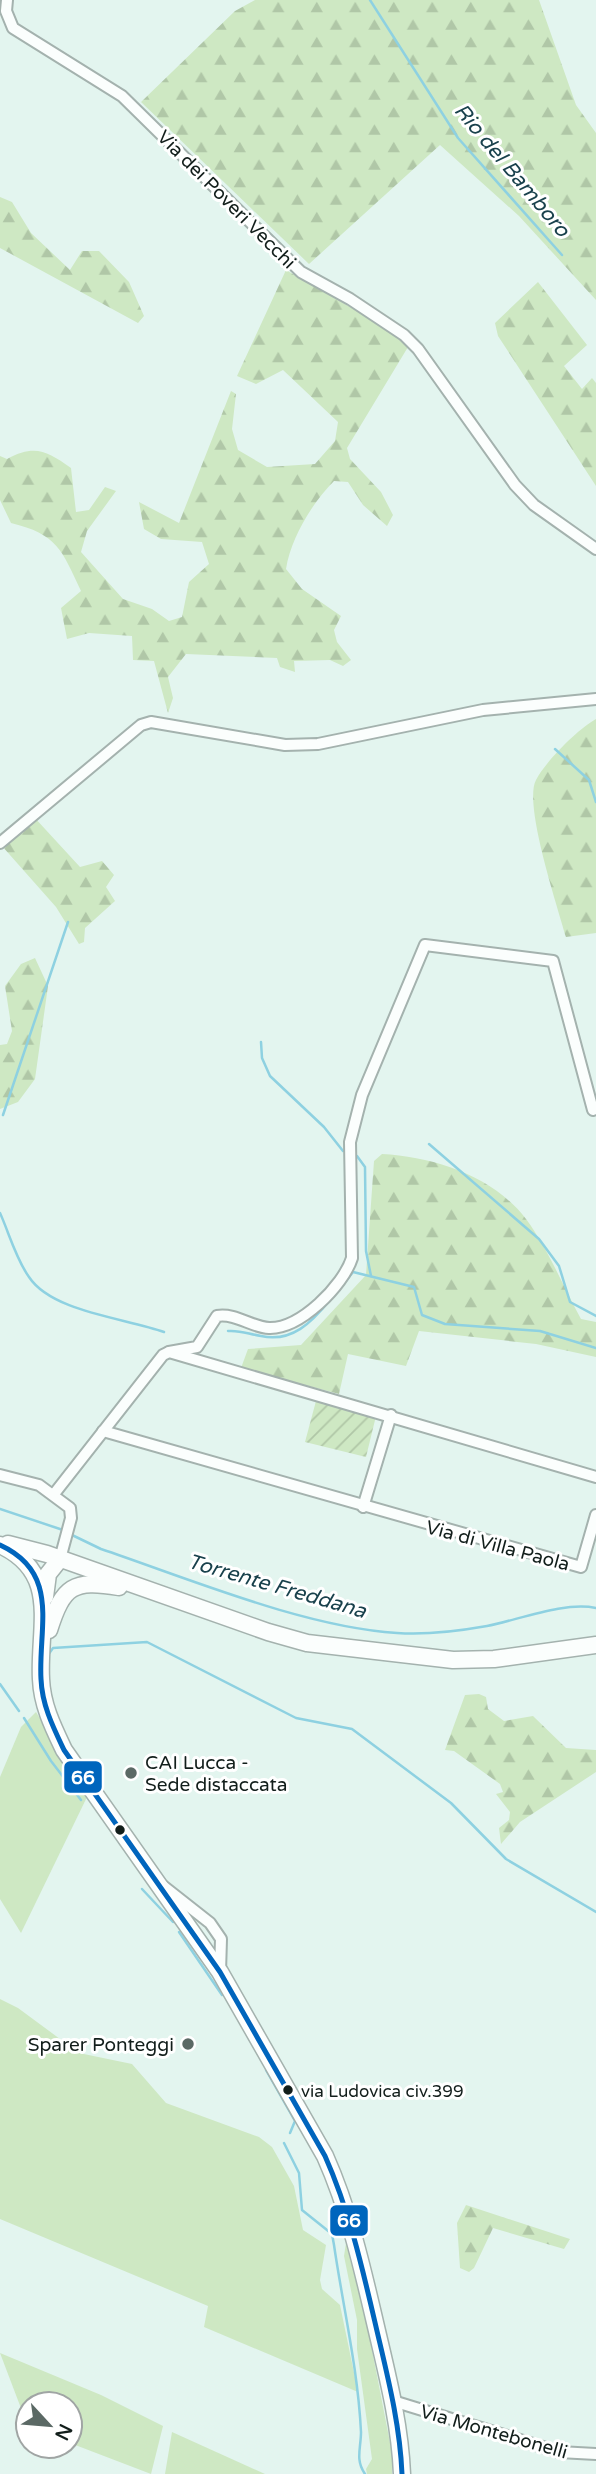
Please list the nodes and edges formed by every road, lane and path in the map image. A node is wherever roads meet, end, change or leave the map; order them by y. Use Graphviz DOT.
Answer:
graph roads {
  1 [pos="7,0"];
  2 [pos="596,549"];
  3 [pos="596,699"];
  4 [pos="0,843"];
  5 [pos="593,1110"];
  6 [pos="169,1352"];
  7 [pos="391,1415"];
  8 [pos="103,1431"];
  9 [pos="0,1475"];
  10 [pos="596,1477"];
  11 [pos="54,1494"];
  12 [pos="363,1507"];
  13 [pos="596,1515"];
  14 [pos="0,1544"];
  15 [pos="62,1553"];
  16 [pos="163,1594"];
  17 [pos="51,1604"];
  18 [pos="596,1645"];
  19 [pos="393,2401"];
  20 [pos="596,2454"];
  21 [pos="402,2474"];
  1 -- 2 [label="street, Via dei Poveri Vecchi"];
  3 -- 4 [label="street"];
  5 -- 6 [label="street"];
  6 -- 7 [label="street"];
  6 -- 8 [label="street"];
  7 -- 10 [label="street"];
  7 -- 12 [label="street"];
  8 -- 11 [label="street"];
  8 -- 12 [label="street, Via di Villa Paola"];
  9 -- 11 [label="street"];
  11 -- 15 [label="street"];
  12 -- 13 [label="street, Via di Villa Paola"];
  14 -- 15 [label="main road"];
  14 -- 17 [label="main road"];
  15 -- 16 [label="main road"];
  15 -- 17 [label="main road"];
  16 -- 17 [label="main road"];
  16 -- 18 [label="main road"];
  17 -- 19 [label="main road"];
  19 -- 20 [label="street, Via Montebonelli"];
  19 -- 21 [label="main road"];
}
